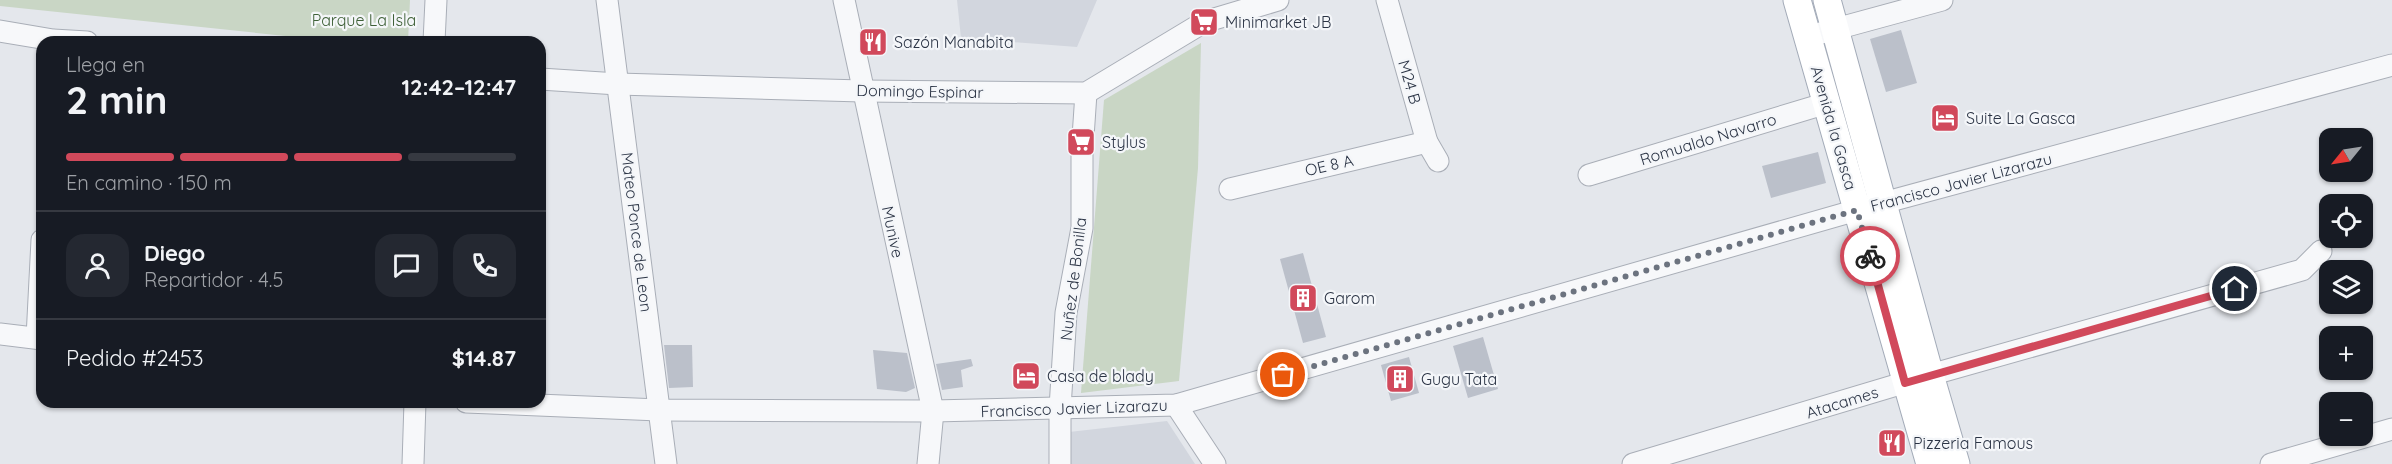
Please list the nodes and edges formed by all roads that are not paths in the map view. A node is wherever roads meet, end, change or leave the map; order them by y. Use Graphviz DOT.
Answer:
graph roads {
  1 [pos="436,0"];
  2 [pos="608,0"];
  3 [pos="844,0"];
  4 [pos="1278,0"];
  5 [pos="1387,0"];
  6 [pos="1797,0"];
  7 [pos="1827,0"];
  8 [pos="1942,0"];
  9 [pos="1835,28"];
  10 [pos="0,31"];
  11 [pos="434,36"];
  12 [pos="1808,37"];
  13 [pos="36,38"];
  14 [pos="2392,65"];
  15 [pos="546,79"];
  16 [pos="618,84"];
  17 [pos="862,91"];
  18 [pos="1086,93"];
  19 [pos="1827,104"];
  20 [pos="1428,142"];
  21 [pos="1438,161"];
  22 [pos="1589,175"];
  23 [pos="1230,189"];
  24 [pos="1883,203"];
  25 [pos="1857,210"];
  26 [pos="2321,251"];
  27 [pos="0,334"];
  28 [pos="36,338"];
  29 [pos="1918,379"];
  30 [pos="546,405"];
  31 [pos="1176,405"];
  32 [pos="415,408"];
  33 [pos="1060,408"];
  34 [pos="659,410"];
  35 [pos="933,411"];
  36 [pos="2392,429"];
  37 [pos="413,464"];
  38 [pos="666,464"];
  39 [pos="928,464"];
  40 [pos="1060,464"];
  41 [pos="1215,464"];
  42 [pos="1633,464"];
  43 [pos="1930,464"];
  44 [pos="1956,464"];
  45 [pos="2271,464"];
  1 -- 11 [label="street"];
  2 -- 16 [label="street, Mateo Ponce de Leon"];
  3 -- 17 [label="street, Munive"];
  4 -- 18 [label="street"];
  5 -- 20 [label="street, M24 B"];
  6 -- 12 [label="main road, Avenida la Gasca"];
  7 -- 9 [label="main road, Avenida la Gasca"];
  8 -- 9 [label="street"];
  9 -- 12 [label="street"];
  9 -- 24 [label="main road, Avenida la Gasca"];
  10 -- 13 [label="street"];
  12 -- 19 [label="main road, Avenida la Gasca"];
  14 -- 24 [label="street, Francisco Javier Lizarazu"];
  15 -- 16 [label="street, Domingo Espinar"];
  16 -- 17 [label="street, Domingo Espinar"];
  16 -- 34 [label="street, Mateo Ponce de Leon"];
  17 -- 18 [label="street, Domingo Espinar"];
  17 -- 35 [label="street, Munive"];
  18 -- 33 [label="street, Nuñez de Bonilla"];
  19 -- 22 [label="street, Romualdo Navarro"];
  19 -- 25 [label="main road, Avenida la Gasca"];
  20 -- 21 [label="street, M24 B"];
  20 -- 23 [label="street, OE 8 A"];
  24 -- 25 [label="street, Francisco Javier Lizarazu"];
  24 -- 29 [label="main road, Avenida la Gasca"];
  25 -- 29 [label="main road, Avenida la Gasca"];
  25 -- 31 [label="street, Francisco Javier Lizarazu"];
  26 -- 29 [label="street, Atacames"];
  27 -- 28 [label="street"];
  29 -- 42 [label="street, Atacames"];
  29 -- 43 [label="main road, Avenida la Gasca"];
  29 -- 44 [label="main road, Avenida la Gasca"];
  30 -- 34 [label="street, Francisco Javier Lizarazu"];
  31 -- 33 [label="street, Francisco Javier Lizarazu"];
  31 -- 41 [label="street"];
  32 -- 37 [label="street"];
  33 -- 35 [label="street, Francisco Javier Lizarazu"];
  33 -- 40 [label="street, Nuñez de Bonilla"];
  34 -- 35 [label="street, Francisco Javier Lizarazu"];
  34 -- 38 [label="street, Mateo Ponce de Leon"];
  35 -- 39 [label="street, Munive"];
  36 -- 45 [label="street"];
}
